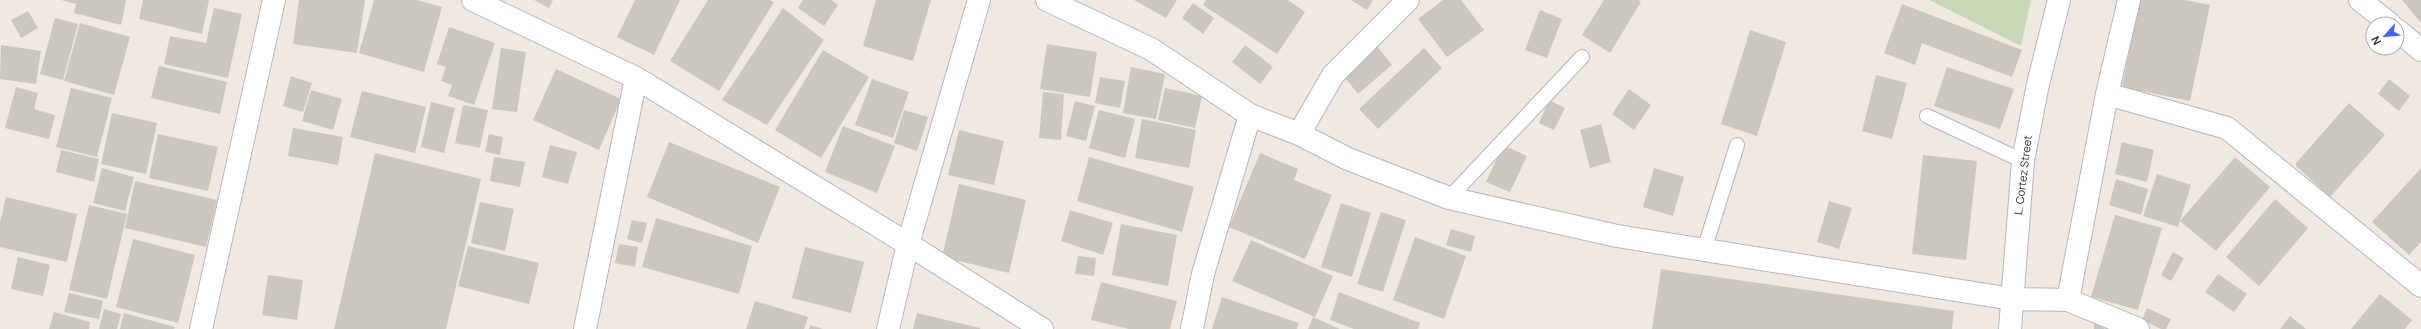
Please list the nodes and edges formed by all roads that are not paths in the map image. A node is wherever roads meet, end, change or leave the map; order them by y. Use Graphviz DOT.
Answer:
graph roads {
  1 [pos="274,0"];
  2 [pos="472,0"];
  3 [pos="979,0"];
  4 [pos="1048,0"];
  5 [pos="1408,0"];
  6 [pos="2059,0"];
  7 [pos="2129,0"];
  8 [pos="2360,0"];
  9 [pos="2380,16"];
  10 [pos="2405,37"];
  11 [pos="2421,50"];
  12 [pos="1582,57"];
  13 [pos="636,78"];
  14 [pos="2107,94"];
  15 [pos="1250,115"];
  16 [pos="1927,116"];
  17 [pos="1299,134"];
  18 [pos="1737,145"];
  19 [pos="2023,160"];
  20 [pos="1449,198"];
  21 [pos="908,244"];
  22 [pos="1704,250"];
  23 [pos="2421,286"];
  24 [pos="2012,299"];
  25 [pos="2068,300"];
  26 [pos="201,329"];
  27 [pos="585,329"];
  28 [pos="888,329"];
  29 [pos="1042,329"];
  30 [pos="1192,329"];
  31 [pos="2010,329"];
  32 [pos="2138,329"];
  1 -- 26 [label="street"];
  2 -- 13 [label="street"];
  3 -- 21 [label="street"];
  4 -- 15 [label="street"];
  5 -- 17 [label="street"];
  6 -- 19 [label="street, L. Cortez Street"];
  7 -- 14 [label="street"];
  8 -- 9 [label="street"];
  10 -- 11 [label="street"];
  12 -- 20 [label="lane"];
  13 -- 21 [label="street"];
  13 -- 27 [label="street"];
  14 -- 23 [label="street"];
  14 -- 25 [label="street"];
  15 -- 17 [label="street"];
  15 -- 30 [label="street"];
  16 -- 19 [label="lane"];
  17 -- 20 [label="street"];
  18 -- 22 [label="lane"];
  19 -- 24 [label="street, L. Cortez Street"];
  20 -- 22 [label="street"];
  21 -- 28 [label="street"];
  21 -- 29 [label="street"];
  22 -- 24 [label="street"];
  24 -- 25 [label="street"];
  24 -- 31 [label="street, L. Cortez Street"];
  25 -- 32 [label="street"];
}
